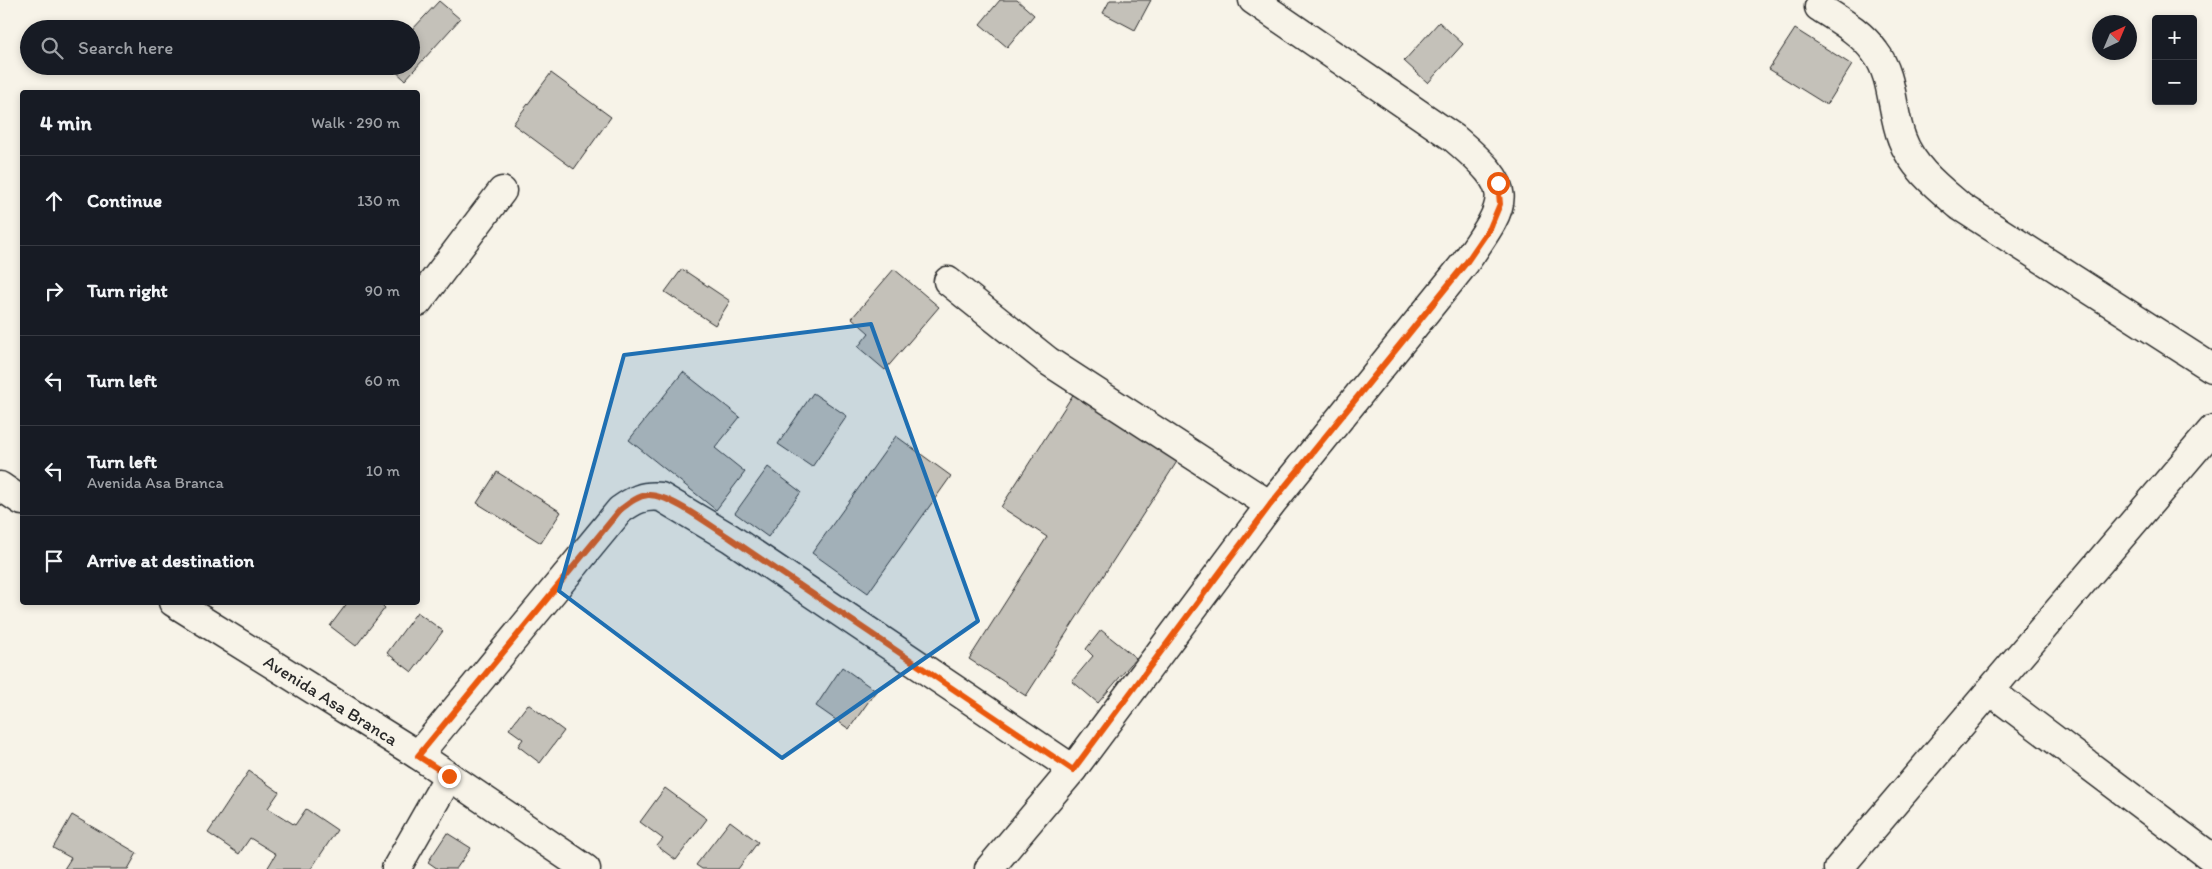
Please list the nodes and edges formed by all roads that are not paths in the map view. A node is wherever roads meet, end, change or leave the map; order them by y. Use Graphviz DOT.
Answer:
graph roads {
  1 [pos="1253,0"];
  2 [pos="1819,7"];
  3 [pos="502,191"];
  4 [pos="948,281"];
  5 [pos="420,299"];
  6 [pos="2212,368"];
  7 [pos="2212,430"];
  8 [pos="0,486"];
  9 [pos="20,500"];
  10 [pos="1270,505"];
  11 [pos="182,605"];
  12 [pos="1990,691"];
  13 [pos="418,756"];
  14 [pos="1073,770"];
  15 [pos="449,776"];
  16 [pos="2212,858"];
  17 [pos="396,869"];
  18 [pos="586,869"];
  19 [pos="989,869"];
  20 [pos="1838,869"];
  1 -- 10 [label="street"];
  2 -- 6 [label="street"];
  3 -- 5 [label="street"];
  4 -- 10 [label="street"];
  7 -- 12 [label="street"];
  8 -- 9 [label="street"];
  10 -- 14 [label="street"];
  11 -- 13 [label="street, Avenida Asa Branca"];
  12 -- 16 [label="street"];
  12 -- 20 [label="street"];
  13 -- 14 [label="street"];
  13 -- 15 [label="street, Avenida Asa Branca"];
  14 -- 19 [label="street"];
  15 -- 17 [label="street"];
  15 -- 18 [label="street, Avenida Asa Branca"];
}
